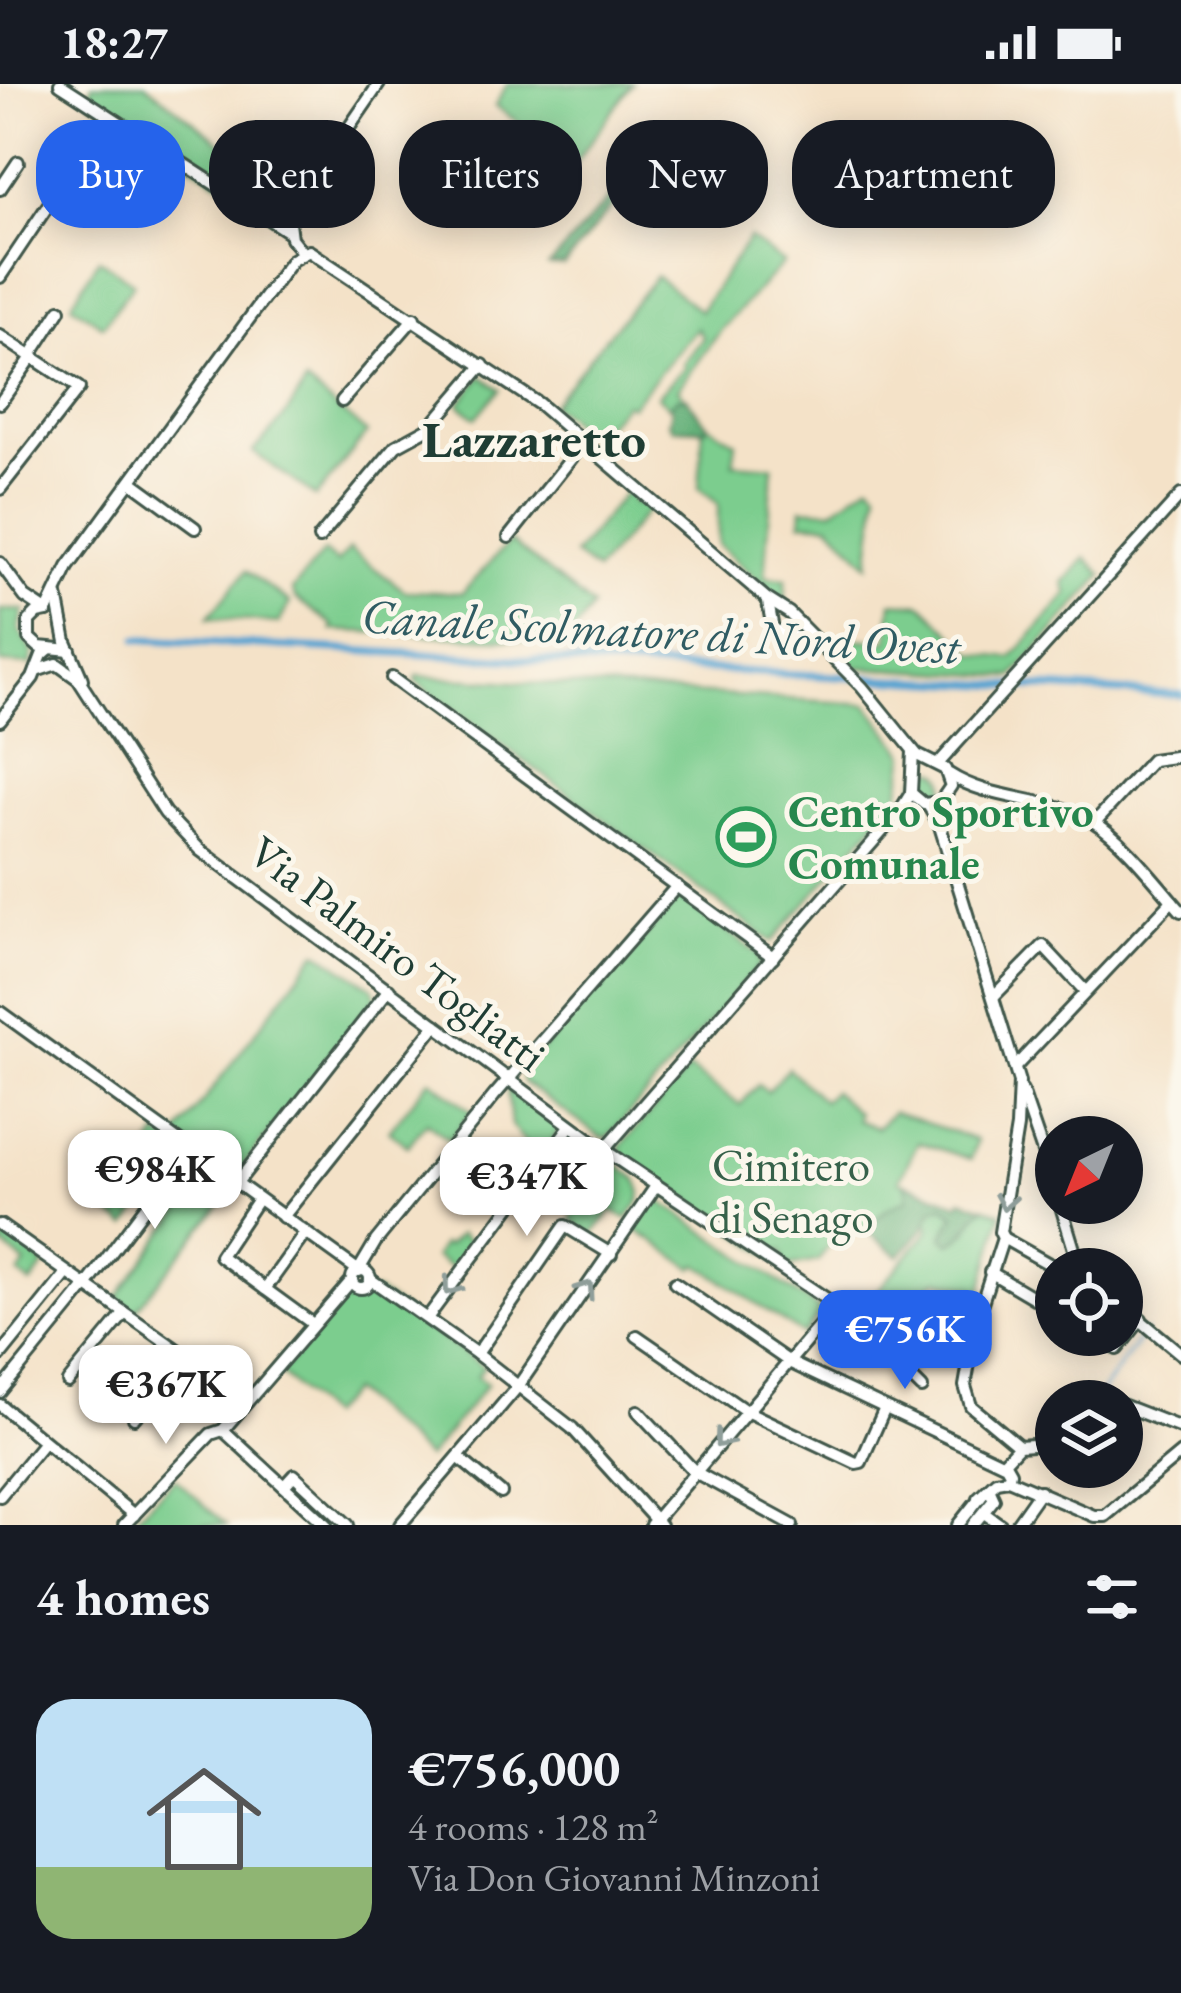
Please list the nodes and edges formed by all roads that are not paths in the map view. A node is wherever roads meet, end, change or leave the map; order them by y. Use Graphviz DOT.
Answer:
graph roads {
  1 [pos="60,84"];
  2 [pos="379,84"];
  3 [pos="108,116"];
  4 [pos="18,162"];
  5 [pos="0,189"];
  6 [pos="290,233"];
  7 [pos="302,252"];
  8 [pos="0,277"];
  9 [pos="60,310"];
  10 [pos="414,318"];
  11 [pos="0,336"];
  12 [pos="32,356"];
  13 [pos="482,365"];
  14 [pos="342,401"];
  15 [pos="0,403"];
  16 [pos="585,441"];
  17 [pos="131,482"];
  18 [pos="0,489"];
  19 [pos="1181,495"];
  20 [pos="195,528"];
  21 [pos="509,537"];
  22 [pos="320,538"];
  23 [pos="4,571"];
  24 [pos="25,597"];
  25 [pos="776,612"];
  26 [pos="51,613"];
  27 [pos="31,619"];
  28 [pos="792,620"];
  29 [pos="784,631"];
  30 [pos="64,632"];
  31 [pos="34,644"];
  32 [pos="52,647"];
  33 [pos="822,649"];
  34 [pos="70,650"];
  35 [pos="37,666"];
  36 [pos="392,678"];
  37 [pos="86,689"];
  38 [pos="0,720"];
  39 [pos="913,751"];
  40 [pos="1181,756"];
  41 [pos="941,768"];
  42 [pos="914,769"];
  43 [pos="970,785"];
  44 [pos="950,791"];
  45 [pos="925,800"];
  46 [pos="1095,822"];
  47 [pos="677,886"];
  48 [pos="1177,906"];
  49 [pos="772,957"];
  50 [pos="388,989"];
  51 [pos="1084,990"];
  52 [pos="994,996"];
  53 [pos="0,1012"];
  54 [pos="436,1024"];
  55 [pos="1016,1066"];
  56 [pos="509,1080"];
  57 [pos="1018,1082"];
  58 [pos="570,1126"];
  59 [pos="1035,1126"];
  60 [pos="1017,1127"];
  61 [pos="1035,1130"];
  62 [pos="188,1150"];
  63 [pos="604,1150"];
  64 [pos="236,1184"];
  65 [pos="656,1186"];
  66 [pos="258,1199"];
  67 [pos="283,1217"];
  68 [pos="0,1225"];
  69 [pos="306,1232"];
  70 [pos="1003,1238"];
  71 [pos="610,1254"];
  72 [pos="1035,1256"];
  73 [pos="990,1272"];
  74 [pos="67,1273"];
  75 [pos="358,1274"];
  76 [pos="675,1283"];
  77 [pos="86,1286"];
  78 [pos="265,1289"];
  79 [pos="1035,1299"];
  80 [pos="831,1302"];
  81 [pos="124,1313"];
  82 [pos="428,1318"];
  83 [pos="1143,1321"];
  84 [pos="314,1324"];
  85 [pos="637,1336"];
  86 [pos="478,1354"];
  87 [pos="1181,1354"];
  88 [pos="0,1357"];
  89 [pos="185,1358"];
  90 [pos="788,1361"];
  91 [pos="68,1382"];
  92 [pos="519,1385"];
  93 [pos="922,1388"];
  94 [pos="0,1392"];
  95 [pos="248,1399"];
  96 [pos="0,1405"];
  97 [pos="886,1408"];
  98 [pos="638,1411"];
  99 [pos="746,1411"];
  100 [pos="1143,1413"];
  101 [pos="134,1418"];
  102 [pos="1181,1428"];
  103 [pos="223,1430"];
  104 [pos="44,1442"];
  105 [pos="1035,1445"];
  106 [pos="1019,1446"];
  107 [pos="1181,1453"];
  108 [pos="458,1458"];
  109 [pos="695,1472"];
  110 [pos="1002,1472"];
  111 [pos="284,1486"];
  112 [pos="1036,1490"];
  113 [pos="501,1493"];
  114 [pos="0,1496"];
  115 [pos="984,1513"];
  116 [pos="134,1515"];
  117 [pos="1096,1519"];
  118 [pos="656,1523"];
  119 [pos="124,1525"];
  120 [pos="326,1525"];
  121 [pos="348,1525"];
  122 [pos="400,1525"];
  123 [pos="792,1525"];
  124 [pos="958,1525"];
  125 [pos="973,1525"];
  126 [pos="1001,1525"];
  127 [pos="1016,1525"];
  128 [pos="1118,1525"];
  1 -- 3 [label="street"];
  2 -- 6 [label="street"];
  3 -- 6 [label="street"];
  3 -- 8 [label="street"];
  4 -- 5 [label="street"];
  6 -- 7 [label="street"];
  7 -- 10 [label="street"];
  7 -- 17 [label="street"];
  9 -- 12 [label="street"];
  10 -- 13 [label="street"];
  10 -- 14 [label="street"];
  11 -- 12 [label="street"];
  12 -- 15 [label="street"];
  12 -- 18 [label="street"];
  13 -- 16 [label="street"];
  13 -- 22 [label="street"];
  16 -- 21 [label="street"];
  16 -- 25 [label="street"];
  17 -- 20 [label="street"];
  17 -- 26 [label="street"];
  19 -- 41 [label="street"];
  23 -- 24 [label="street"];
  24 -- 26 [label="street"];
  24 -- 27 [label="street"];
  25 -- 28 [label="street"];
  25 -- 29 [label="street"];
  26 -- 27 [label="street"];
  26 -- 30 [label="street"];
  27 -- 31 [label="street"];
  28 -- 29 [label="street"];
  28 -- 33 [label="street"];
  29 -- 33 [label="street"];
  30 -- 32 [label="street"];
  30 -- 34 [label="street, Via Palmiro Togliatti"];
  31 -- 32 [label="street"];
  31 -- 35 [label="street"];
  32 -- 34 [label="street"];
  32 -- 35 [label="street"];
  33 -- 39 [label="street"];
  34 -- 37 [label="street, Via Palmiro Togliatti"];
  35 -- 37 [label="street, Via Palmiro Togliatti"];
  35 -- 38 [label="street"];
  36 -- 47 [label="street"];
  37 -- 50 [label="street, Via Palmiro Togliatti"];
  39 -- 41 [label="street"];
  39 -- 42 [label="street"];
  40 -- 46 [label="street"];
  41 -- 42 [label="street"];
  41 -- 43 [label="street"];
  41 -- 44 [label="street"];
  42 -- 45 [label="street"];
  43 -- 44 [label="street"];
  43 -- 46 [label="street"];
  44 -- 45 [label="street"];
  45 -- 49 [label="street"];
  45 -- 52 [label="street"];
  46 -- 48 [label="street"];
  47 -- 49 [label="street"];
  47 -- 56 [label="street"];
  48 -- 51 [label="street"];
  49 -- 63 [label="street"];
  50 -- 54 [label="street, Via Palmiro Togliatti"];
  50 -- 64 [label="street"];
  51 -- 52 [label="street"];
  51 -- 55 [label="street"];
  52 -- 55 [label="street"];
  53 -- 62 [label="street"];
  54 -- 56 [label="street, Via Palmiro Togliatti"];
  54 -- 67 [label="street"];
  55 -- 57 [label="street"];
  56 -- 58 [label="street, Via Palmiro Togliatti"];
  56 -- 75 [label="street"];
  57 -- 59 [label="street"];
  57 -- 60 [label="street"];
  58 -- 63 [label="street, Via Palmiro Togliatti"];
  58 -- 82 [label="street, one-way"];
  60 -- 61 [label="street"];
  60 -- 70 [label="street, one-way"];
  62 -- 64 [label="street"];
  62 -- 77 [label="street"];
  63 -- 65 [label="street, Via Palmiro Togliatti"];
  64 -- 66 [label="street"];
  65 -- 71 [label="street"];
  65 -- 80 [label="street, Via Palmiro Togliatti"];
  66 -- 67 [label="street"];
  66 -- 78 [label="street"];
  67 -- 69 [label="street"];
  68 -- 74 [label="street"];
  69 -- 75 [label="street"];
  69 -- 78 [label="street"];
  70 -- 72 [label="street"];
  70 -- 73 [label="street"];
  71 -- 86 [label="street"];
  92 -- 71 [label="street, one-way"];
  73 -- 79 [label="street"];
  73 -- 106 [label="street"];
  74 -- 77 [label="street"];
  74 -- 88 [label="street"];
  75 -- 82 [label="street"];
  75 -- 84 [label="street"];
  76 -- 90 [label="street"];
  77 -- 81 [label="street"];
  77 -- 94 [label="street"];
  78 -- 84 [label="street"];
  80 -- 90 [label="street"];
  80 -- 93 [label="street, Via Palmiro Togliatti"];
  81 -- 89 [label="street"];
  81 -- 91 [label="street"];
  82 -- 86 [label="street"];
  83 -- 87 [label="street"];
  84 -- 95 [label="street"];
  85 -- 99 [label="street"];
  86 -- 92 [label="street"];
  89 -- 95 [label="street"];
  89 -- 101 [label="street"];
  90 -- 97 [label="street"];
  90 -- 99 [label="street"];
  92 -- 108 [label="street"];
  92 -- 118 [label="street"];
  95 -- 103 [label="street"];
  96 -- 104 [label="street"];
  97 -- 99 [label="street"];
  97 -- 110 [label="street"];
  98 -- 109 [label="street"];
  99 -- 109 [label="street, one-way"];
  100 -- 102 [label="street"];
  103 -- 111 [label="street"];
  103 -- 116 [label="street"];
  104 -- 114 [label="street"];
  104 -- 116 [label="street"];
  105 -- 106 [label="street"];
  106 -- 110 [label="street"];
  107 -- 117 [label="street"];
  108 -- 113 [label="street"];
  108 -- 122 [label="street"];
  109 -- 118 [label="street"];
  109 -- 123 [label="street"];
  110 -- 112 [label="street"];
  110 -- 115 [label="street"];
  110 -- 124 [label="street"];
  111 -- 120 [label="street"];
  111 -- 121 [label="street"];
  112 -- 117 [label="street"];
  112 -- 127 [label="street"];
  115 -- 125 [label="street"];
  115 -- 126 [label="street"];
  116 -- 119 [label="street"];
  117 -- 128 [label="street"];
}
